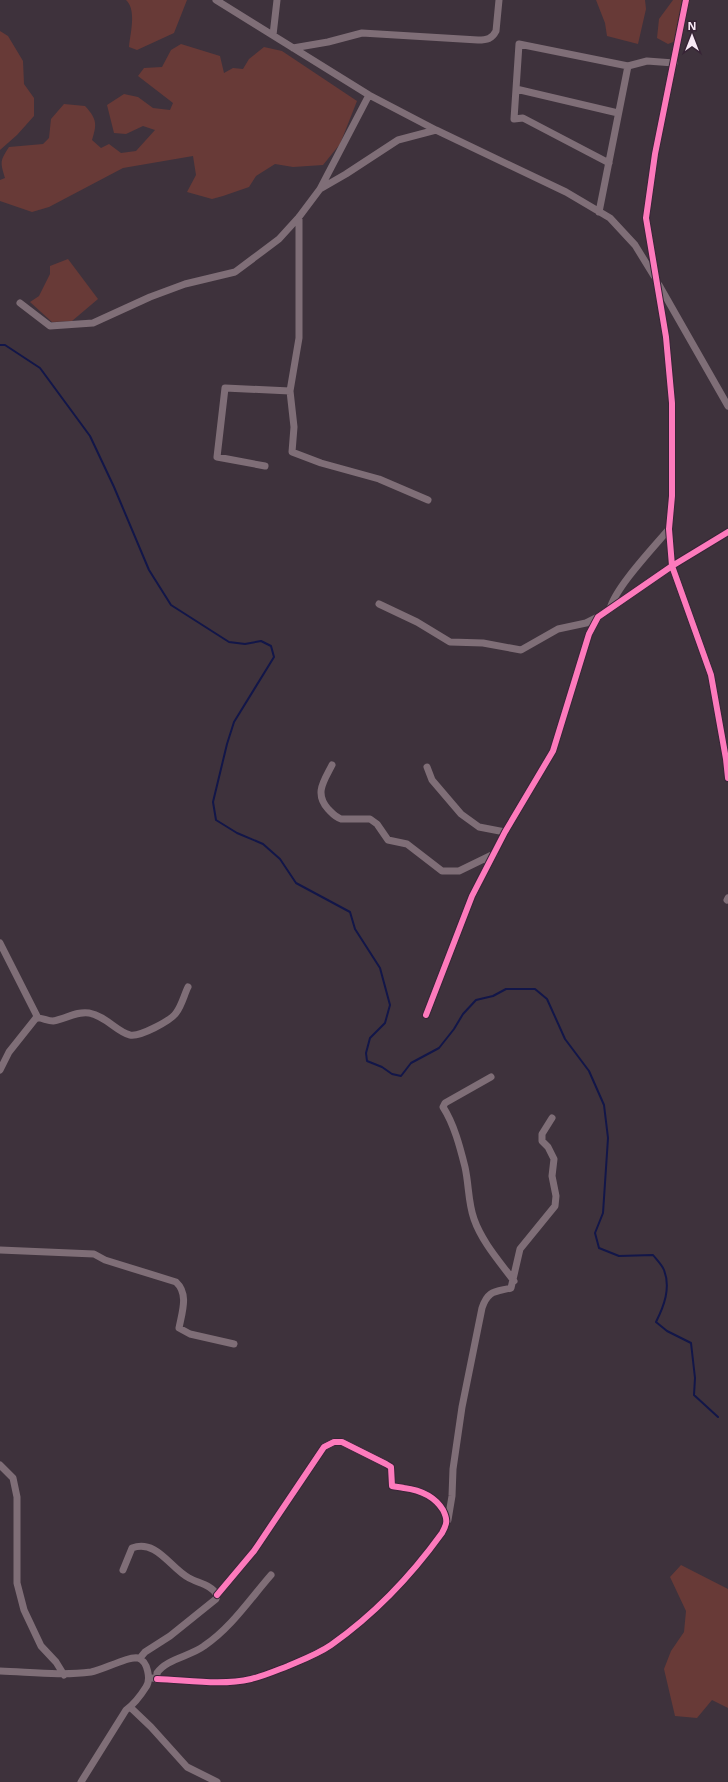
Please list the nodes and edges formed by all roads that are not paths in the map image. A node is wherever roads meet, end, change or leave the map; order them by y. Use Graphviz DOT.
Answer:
graph roads {
  1 [pos="216,0"];
  2 [pos="277,0"];
  3 [pos="499,0"];
  4 [pos="686,0"];
  5 [pos="273,36"];
  6 [pos="293,48"];
  7 [pos="674,63"];
  8 [pos="628,66"];
  9 [pos="516,89"];
  10 [pos="369,95"];
  11 [pos="618,113"];
  12 [pos="436,130"];
  13 [pos="609,163"];
  14 [pos="320,189"];
  15 [pos="599,212"];
  16 [pos="299,217"];
  17 [pos="656,280"];
  18 [pos="20,303"];
  19 [pos="290,391"];
  20 [pos="728,406"];
  21 [pos="265,466"];
  22 [pos="428,500"];
  23 [pos="669,529"];
  24 [pos="728,532"];
  25 [pos="672,566"];
  26 [pos="379,604"];
  27 [pos="610,609"];
  28 [pos="598,617"];
  29 [pos="332,765"];
  30 [pos="427,767"];
  31 [pos="728,778"];
  32 [pos="505,832"];
  33 [pos="494,854"];
  34 [pos="0,942"];
  35 [pos="188,987"];
  36 [pos="426,1015"];
  37 [pos="38,1018"];
  38 [pos="0,1070"];
  39 [pos="491,1077"];
  40 [pos="552,1118"];
  41 [pos="0,1250"];
  42 [pos="514,1281"];
  43 [pos="234,1344"];
  44 [pos="0,1465"];
  45 [pos="447,1524"];
  46 [pos="122,1570"];
  47 [pos="271,1575"];
  48 [pos="217,1596"];
  49 [pos="137,1658"];
  50 [pos="0,1671"];
  51 [pos="64,1675"];
  52 [pos="148,1676"];
  53 [pos="157,1679"];
  54 [pos="130,1707"];
  55 [pos="81,1782"];
  56 [pos="217,1782"];
  1 -- 5 [label="street"];
  2 -- 5 [label="street"];
  3 -- 6 [label="street"];
  4 -- 7 [label="street"];
  5 -- 6 [label="street"];
  6 -- 10 [label="street"];
  7 -- 8 [label="street"];
  7 -- 17 [label="street"];
  8 -- 9 [label="street"];
  8 -- 11 [label="street"];
  9 -- 11 [label="street"];
  9 -- 13 [label="street"];
  10 -- 12 [label="street"];
  10 -- 14 [label="street"];
  11 -- 13 [label="street"];
  12 -- 14 [label="street"];
  12 -- 15 [label="street"];
  13 -- 15 [label="street"];
  14 -- 16 [label="street"];
  15 -- 17 [label="street"];
  16 -- 18 [label="street"];
  16 -- 19 [label="street"];
  17 -- 20 [label="street"];
  17 -- 23 [label="street"];
  19 -- 21 [label="street"];
  19 -- 22 [label="street"];
  23 -- 25 [label="street"];
  23 -- 27 [label="street"];
  24 -- 25 [label="street"];
  25 -- 27 [label="street"];
  25 -- 31 [label="street"];
  26 -- 28 [label="street"];
  27 -- 28 [label="street"];
  28 -- 32 [label="street"];
  29 -- 33 [label="street"];
  30 -- 32 [label="street"];
  32 -- 33 [label="street"];
  33 -- 36 [label="street"];
  34 -- 37 [label="street"];
  35 -- 37 [label="street"];
  37 -- 38 [label="street"];
  39 -- 42 [label="street"];
  40 -- 42 [label="street"];
  41 -- 43 [label="street"];
  42 -- 45 [label="street"];
  44 -- 51 [label="street"];
  45 -- 48 [label="street"];
  45 -- 53 [label="street"];
  46 -- 48 [label="street"];
  47 -- 53 [label="street"];
  48 -- 49 [label="street"];
  49 -- 51 [label="street"];
  49 -- 52 [label="street"];
  50 -- 51 [label="street"];
  52 -- 53 [label="street"];
  52 -- 54 [label="street"];
  54 -- 55 [label="street"];
  54 -- 56 [label="street"];
}
